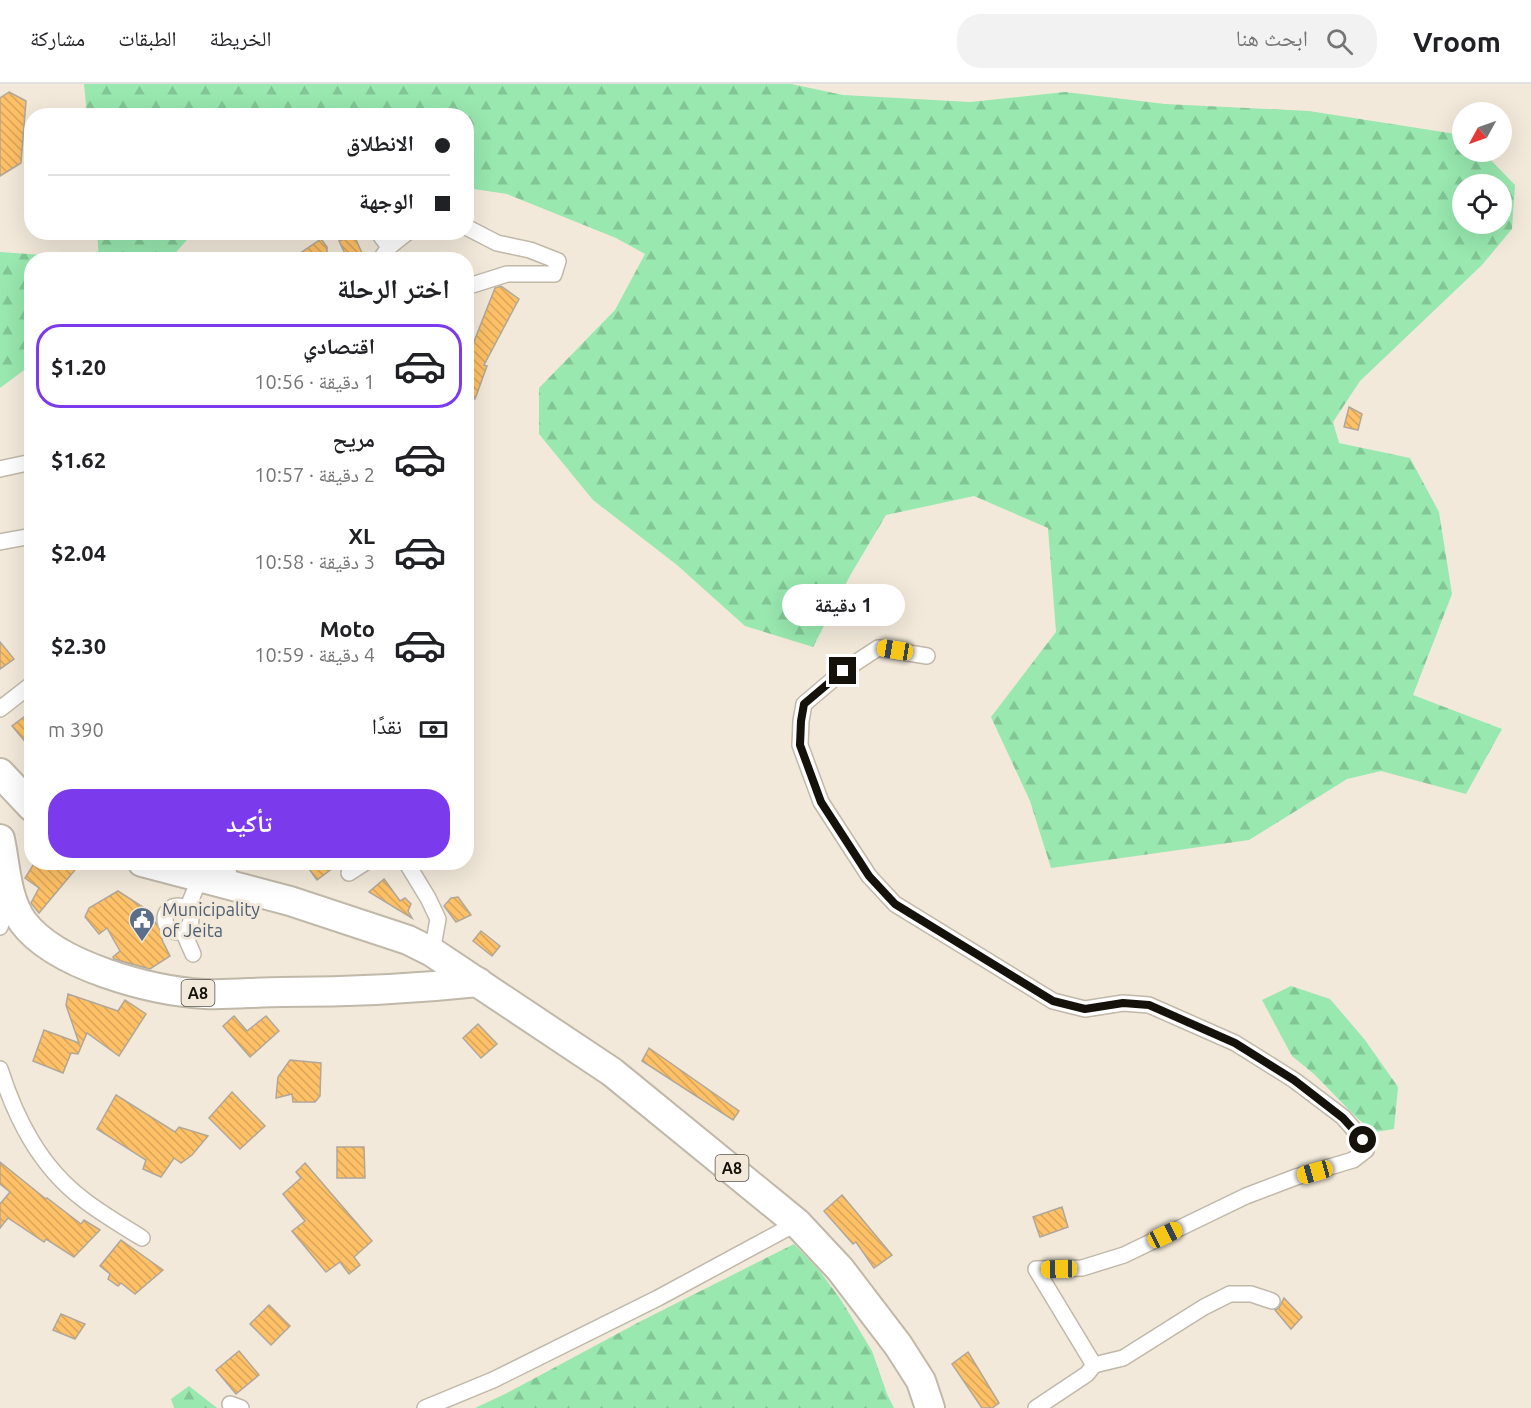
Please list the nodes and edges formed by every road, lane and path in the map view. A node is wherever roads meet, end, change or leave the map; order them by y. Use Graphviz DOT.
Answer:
graph roads {
  1 [pos="474,230"];
  2 [pos="399,240"];
  3 [pos="386,252"];
  4 [pos="474,285"];
  5 [pos="24,464"];
  6 [pos="0,469"];
  7 [pos="24,538"];
  8 [pos="0,542"];
  9 [pos="927,656"];
  10 [pos="24,690"];
  11 [pos="0,709"];
  12 [pos="0,773"];
  13 [pos="24,798"];
  14 [pos="0,839"];
  15 [pos="171,870"];
  16 [pos="354,870"];
  17 [pos="411,870"];
  18 [pos="349,873"];
  19 [pos="229,874"];
  20 [pos="200,878"];
  21 [pos="10,897"];
  22 [pos="187,909"];
  23 [pos="0,927"];
  24 [pos="183,931"];
  25 [pos="432,952"];
  26 [pos="193,954"];
  27 [pos="478,982"];
  28 [pos="419,987"];
  29 [pos="0,1069"];
  30 [pos="797,1223"];
  31 [pos="142,1238"];
  32 [pos="1272,1301"];
  33 [pos="1094,1365"];
  34 [pos="425,1408"];
  35 [pos="930,1408"];
  36 [pos="1036,1408"];
  1 -- 4 [label="street"];
  2 -- 3 [label="street"];
  5 -- 6 [label="street"];
  7 -- 8 [label="street"];
  9 -- 33 [label="street"];
  10 -- 11 [label="street"];
  12 -- 13 [label="highway"];
  14 -- 21 [label="highway, A8"];
  15 -- 20 [label="highway, A8"];
  16 -- 18 [label="street"];
  17 -- 25 [label="street"];
  19 -- 20 [label="highway, A8"];
  19 -- 25 [label="highway, A8"];
  20 -- 22 [label="street"];
  21 -- 23 [label="street"];
  21 -- 28 [label="highway, A8"];
  22 -- 24 [label="street"];
  22 -- 24 [label="street"];
  24 -- 26 [label="street"];
  25 -- 27 [label="highway, A8"];
  25 -- 28 [label="highway"];
  27 -- 28 [label="highway, A8"];
  27 -- 30 [label="highway, A8"];
  29 -- 31 [label="street"];
  30 -- 34 [label="street"];
  30 -- 35 [label="highway, A8"];
  32 -- 33 [label="street"];
  33 -- 36 [label="street"];
}
